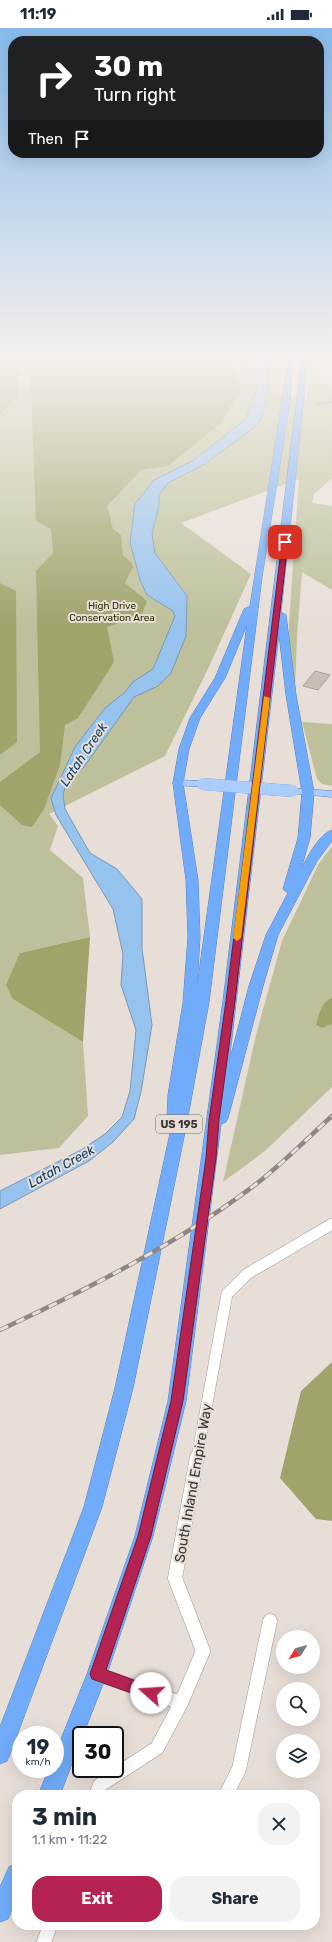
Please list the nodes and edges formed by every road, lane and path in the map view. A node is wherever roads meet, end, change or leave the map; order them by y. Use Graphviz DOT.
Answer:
graph roads {
  1 [pos="279,448"];
  2 [pos="295,448"];
  3 [pos="257,590"];
  4 [pos="278,594"];
  5 [pos="178,783"];
  6 [pos="308,792"];
  7 [pos="331,794"];
  8 [pos="332,834"];
  9 [pos="272,936"];
  10 [pos="174,1150"];
  11 [pos="211,1158"];
  12 [pos="332,1224"];
  13 [pos="270,1621"];
  14 [pos="97,1674"];
  15 [pos="181,1702"];
  16 [pos="0,1754"];
  17 [pos="51,1790"];
  18 [pos="98,1790"];
  19 [pos="228,1790"];
  20 [pos="12,1886"];
  21 [pos="0,1911"];
  22 [pos="48,1930"];
  23 [pos="44,1942"];
  1 -- 3 [label="highway, US 195"];
  2 -- 4 [label="highway, US 195"];
  3 -- 5 [label="highway"];
  3 -- 10 [label="highway, US 195"];
  4 -- 6 [label="highway"];
  4 -- 11 [label="highway, US 195"];
  5 -- 6 [label="main road, bridge"];
  5 -- 10 [label="highway"];
  6 -- 7 [label="main road"];
  6 -- 9 [label="highway"];
  8 -- 9 [label="highway"];
  9 -- 11 [label="highway"];
  10 -- 16 [label="highway, US 195"];
  11 -- 14 [label="highway, US 195"];
  12 -- 15 [label="street, South Inland Empire Way"];
  13 -- 19 [label="street"];
  14 -- 15 [label="street"];
  14 -- 17 [label="highway, US 195"];
  15 -- 18 [label="street, South Inland Empire Way"];
  20 -- 21 [label="highway"];
  22 -- 23 [label="street"];
}
